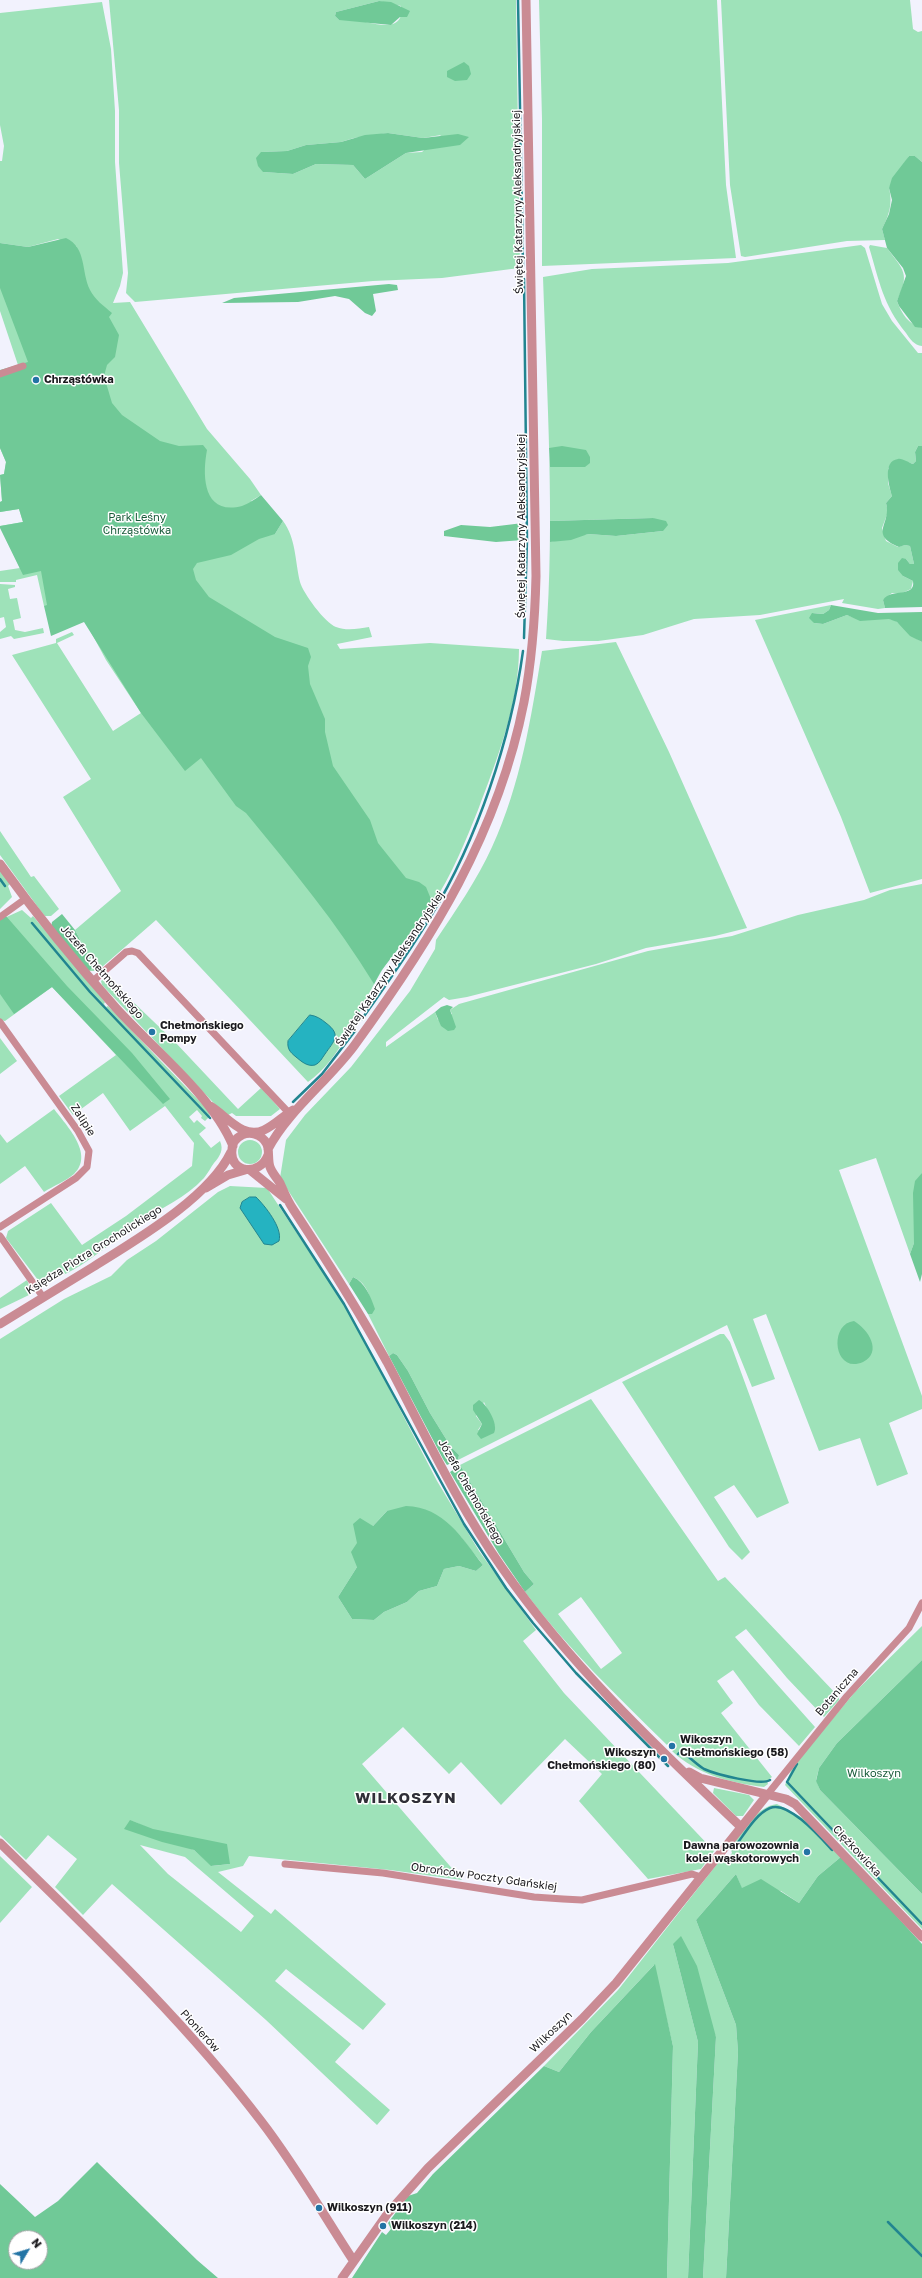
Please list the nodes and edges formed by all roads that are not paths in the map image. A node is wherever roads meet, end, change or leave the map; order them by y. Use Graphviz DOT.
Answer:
graph roads {
  1 [pos="526,0"];
  2 [pos="24,366"];
  3 [pos="0,374"];
  4 [pos="0,864"];
  5 [pos="25,898"];
  6 [pos="0,916"];
  7 [pos="93,981"];
  8 [pos="0,1022"];
  9 [pos="210,1106"];
  10 [pos="300,1107"];
  11 [pos="289,1113"];
  12 [pos="251,1133"];
  13 [pos="232,1149"];
  14 [pos="268,1152"];
  15 [pos="248,1170"];
  16 [pos="198,1193"];
  17 [pos="287,1200"];
  18 [pos="0,1227"];
  19 [pos="0,1236"];
  20 [pos="43,1297"];
  21 [pos="0,1324"];
  22 [pos="922,1603"];
  23 [pos="678,1765"];
  24 [pos="766,1795"];
  25 [pos="741,1827"];
  26 [pos="0,1843"];
  27 [pos="285,1864"];
  28 [pos="701,1877"];
  29 [pos="922,1937"];
  30 [pos="353,2260"];
  31 [pos="342,2278"];
  1 -- 10 [label="street, Świętej Katarzyny Aleksandryjskiej"];
  2 -- 3 [label="street"];
  4 -- 5 [label="street, Józefa Chełmońskiego"];
  5 -- 6 [label="street"];
  5 -- 7 [label="street, Józefa Chełmońskiego"];
  7 -- 9 [label="street, Józefa Chełmońskiego"];
  7 -- 11 [label="street"];
  8 -- 18 [label="street, Zalipie"];
  9 -- 12 [label="street, Józefa Chełmońskiego"];
  9 -- 13 [label="street, Józefa Chełmońskiego"];
  10 -- 11 [label="street, Świętej Katarzyny Aleksandryjskiej"];
  10 -- 14 [label="street, Świętej Katarzyny Aleksandryjskiej"];
  11 -- 12 [label="street, Świętej Katarzyny Aleksandryjskiej"];
  12 -- 13 [label="street"];
  12 -- 14 [label="street"];
  13 -- 15 [label="street"];
  13 -- 16 [label="street, Księdza Piotra Grocholickiego"];
  14 -- 15 [label="street"];
  14 -- 17 [label="street, Józefa Chełmońskiego"];
  15 -- 16 [label="street, Księdza Piotra Grocholickiego"];
  15 -- 17 [label="street, Józefa Chełmońskiego"];
  16 -- 20 [label="street, Księdza Piotra Grocholickiego"];
  17 -- 23 [label="street, Józefa Chełmońskiego"];
  19 -- 20 [label="street"];
  20 -- 21 [label="street, Księdza Piotra Grocholickiego"];
  22 -- 24 [label="street, Botaniczna"];
  23 -- 24 [label="street, Józefa Chełmońskiego"];
  23 -- 25 [label="street, Józefa Chełmońskiego"];
  24 -- 25 [label="street, Wilkoszyn"];
  24 -- 29 [label="street, Ciężkowicka"];
  25 -- 28 [label="street, Wilkoszyn"];
  26 -- 30 [label="street, Pionierów"];
  27 -- 28 [label="street, Obrońców Poczty Gdańskiej"];
  28 -- 30 [label="street, Wilkoszyn"];
  30 -- 31 [label="street, Wilkoszyn"];
}
